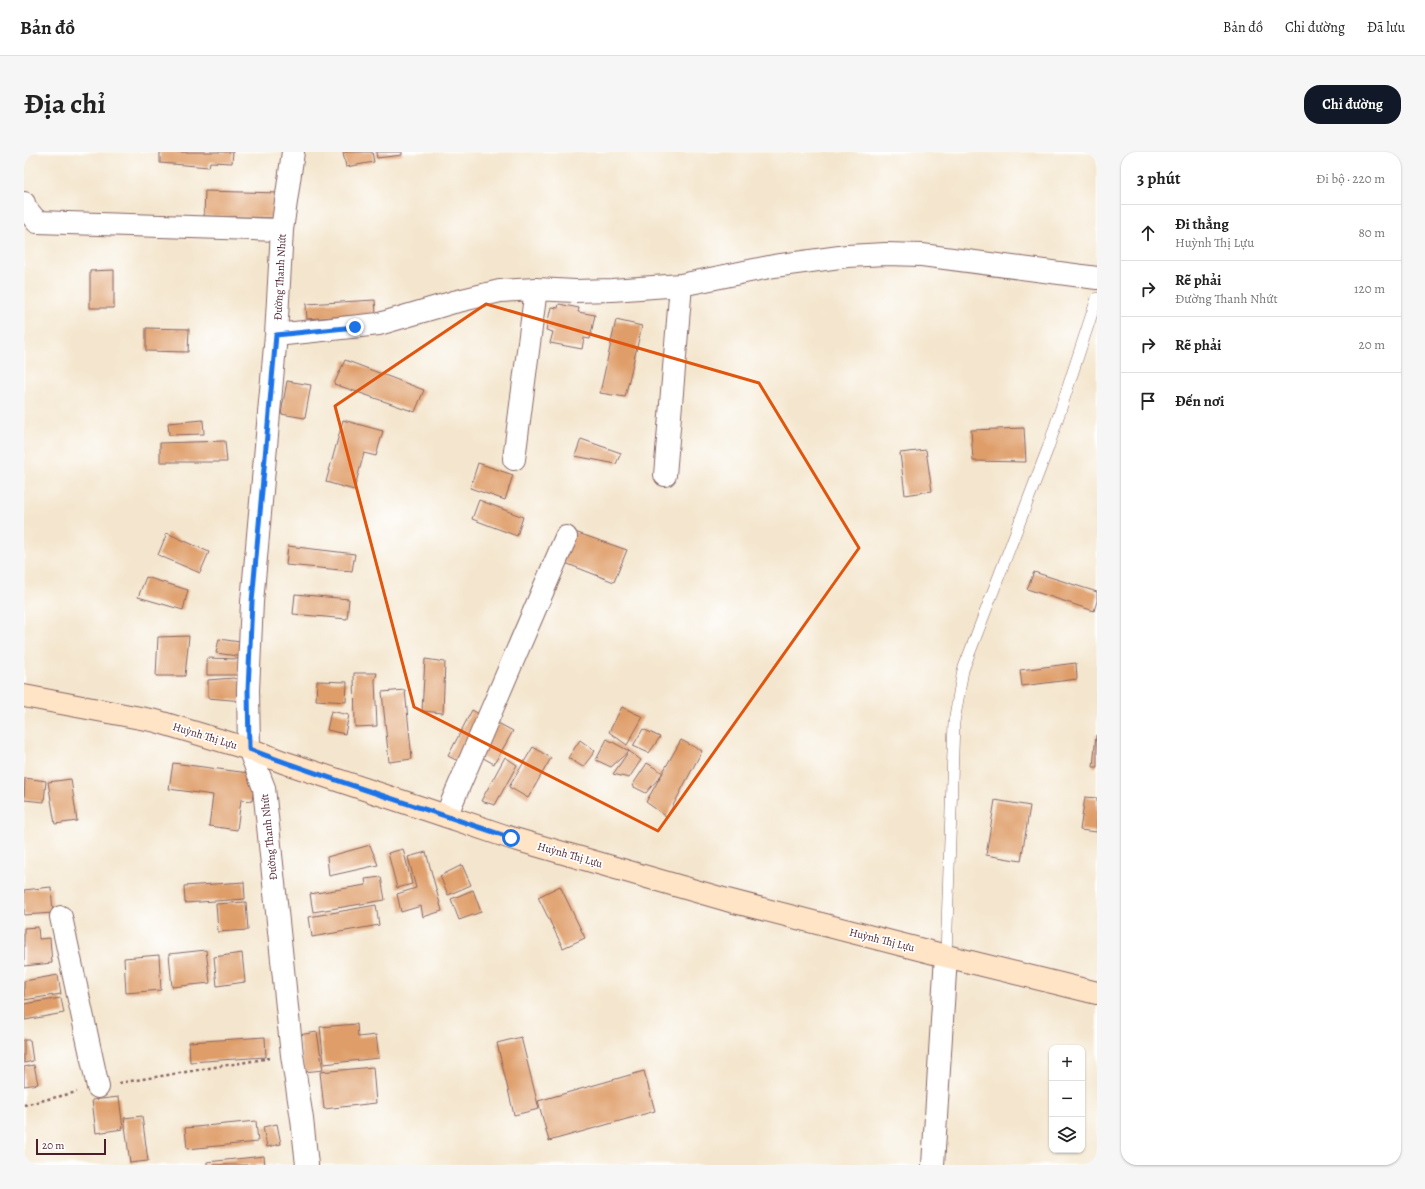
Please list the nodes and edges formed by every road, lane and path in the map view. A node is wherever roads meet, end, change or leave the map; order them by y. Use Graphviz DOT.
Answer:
graph roads {
  1 [pos="293,152"];
  2 [pos="24,203"];
  3 [pos="282,230"];
  4 [pos="1097,278"];
  5 [pos="682,285"];
  6 [pos="536,289"];
  7 [pos="1097,298"];
  8 [pos="276,335"];
  9 [pos="514,458"];
  10 [pos="665,475"];
  11 [pos="566,536"];
  12 [pos="24,696"];
  13 [pos="249,749"];
  14 [pos="446,816"];
  15 [pos="61,917"];
  16 [pos="946,956"];
  17 [pos="1097,993"];
  18 [pos="292,1055"];
  19 [pos="98,1087"];
  20 [pos="24,1105"];
  21 [pos="307,1165"];
  22 [pos="933,1165"];
  1 -- 3 [label="street, Đường Thanh Nhứt"];
  2 -- 3 [label="street"];
  3 -- 8 [label="street, Đường Thanh Nhứt"];
  4 -- 5 [label="street"];
  5 -- 6 [label="street"];
  5 -- 10 [label="street"];
  6 -- 8 [label="street"];
  6 -- 9 [label="street"];
  7 -- 16 [label="lane"];
  8 -- 13 [label="street, Đường Thanh Nhứt"];
  11 -- 14 [label="street"];
  12 -- 13 [label="street, Huỳnh Thị Lựu"];
  13 -- 14 [label="street, Huỳnh Thị Lựu"];
  13 -- 18 [label="street, Đường Thanh Nhứt"];
  14 -- 16 [label="street, Huỳnh Thị Lựu"];
  15 -- 19 [label="street"];
  16 -- 17 [label="street, Huỳnh Thị Lựu"];
  16 -- 22 [label="street"];
  18 -- 19 [label="path"];
  18 -- 21 [label="street, Đường Thanh Nhứt"];
  19 -- 20 [label="path"];
}
